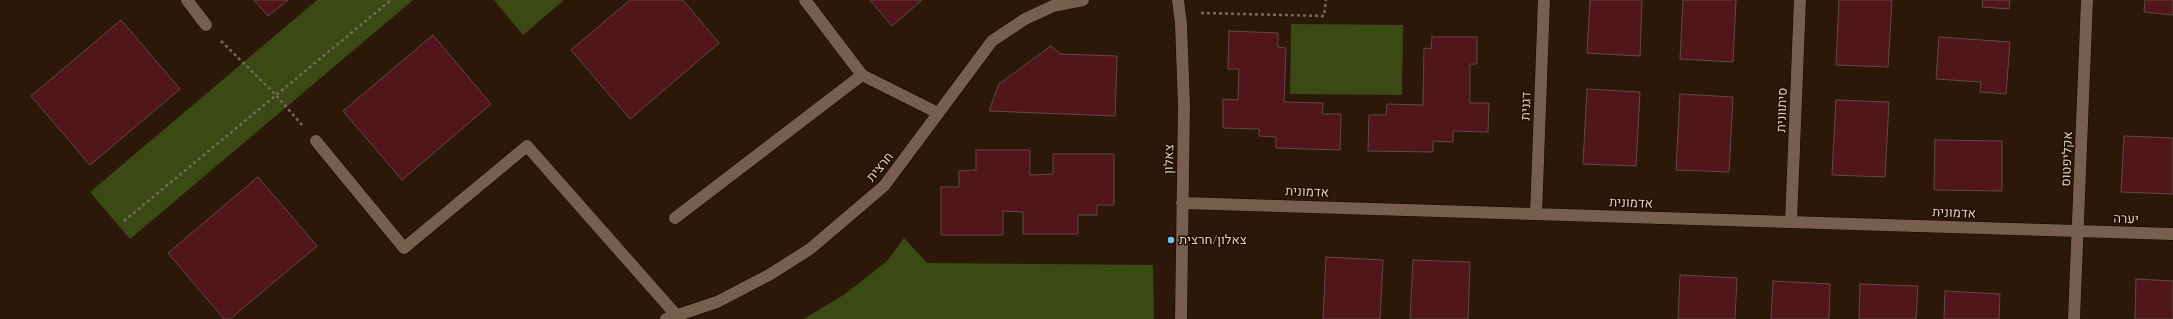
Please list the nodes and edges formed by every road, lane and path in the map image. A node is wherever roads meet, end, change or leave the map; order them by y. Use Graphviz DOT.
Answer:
graph roads {
  1 [pos="187,0"];
  2 [pos="392,0"];
  3 [pos="805,0"];
  4 [pos="1083,0"];
  5 [pos="1178,0"];
  6 [pos="1326,0"];
  7 [pos="1544,0"];
  8 [pos="1800,0"];
  9 [pos="2087,0"];
  10 [pos="1180,12"];
  11 [pos="206,25"];
  12 [pos="862,75"];
  13 [pos="276,95"];
  14 [pos="938,113"];
  15 [pos="316,141"];
  16 [pos="1182,203"];
  17 [pos="1536,214"];
  18 [pos="675,218"];
  19 [pos="124,221"];
  20 [pos="1791,222"];
  21 [pos="2078,231"];
  22 [pos="2173,234"];
  23 [pos="671,318"];
  24 [pos="1181,319"];
  25 [pos="2074,319"];
  1 -- 11 [label="street"];
  2 -- 13 [label="path"];
  3 -- 12 [label="street"];
  4 -- 14 [label="street, חרצית"];
  5 -- 10 [label="street, צאלון"];
  6 -- 10 [label="path"];
  7 -- 17 [label="street, דגנית"];
  8 -- 20 [label="street, סיתוונית"];
  9 -- 21 [label="street, אקליפטוס"];
  10 -- 16 [label="street, צאלון"];
  11 -- 13 [label="path"];
  12 -- 14 [label="street"];
  12 -- 18 [label="street"];
  13 -- 15 [label="path"];
  13 -- 19 [label="path"];
  14 -- 23 [label="street, חרצית"];
  15 -- 23 [label="street"];
  16 -- 17 [label="street, אדמונית"];
  16 -- 24 [label="street, צאלון"];
  17 -- 20 [label="street, אדמונית"];
  20 -- 21 [label="street, אדמונית"];
  21 -- 22 [label="street, יערה"];
  21 -- 25 [label="street, אקליפטוס"];
}
